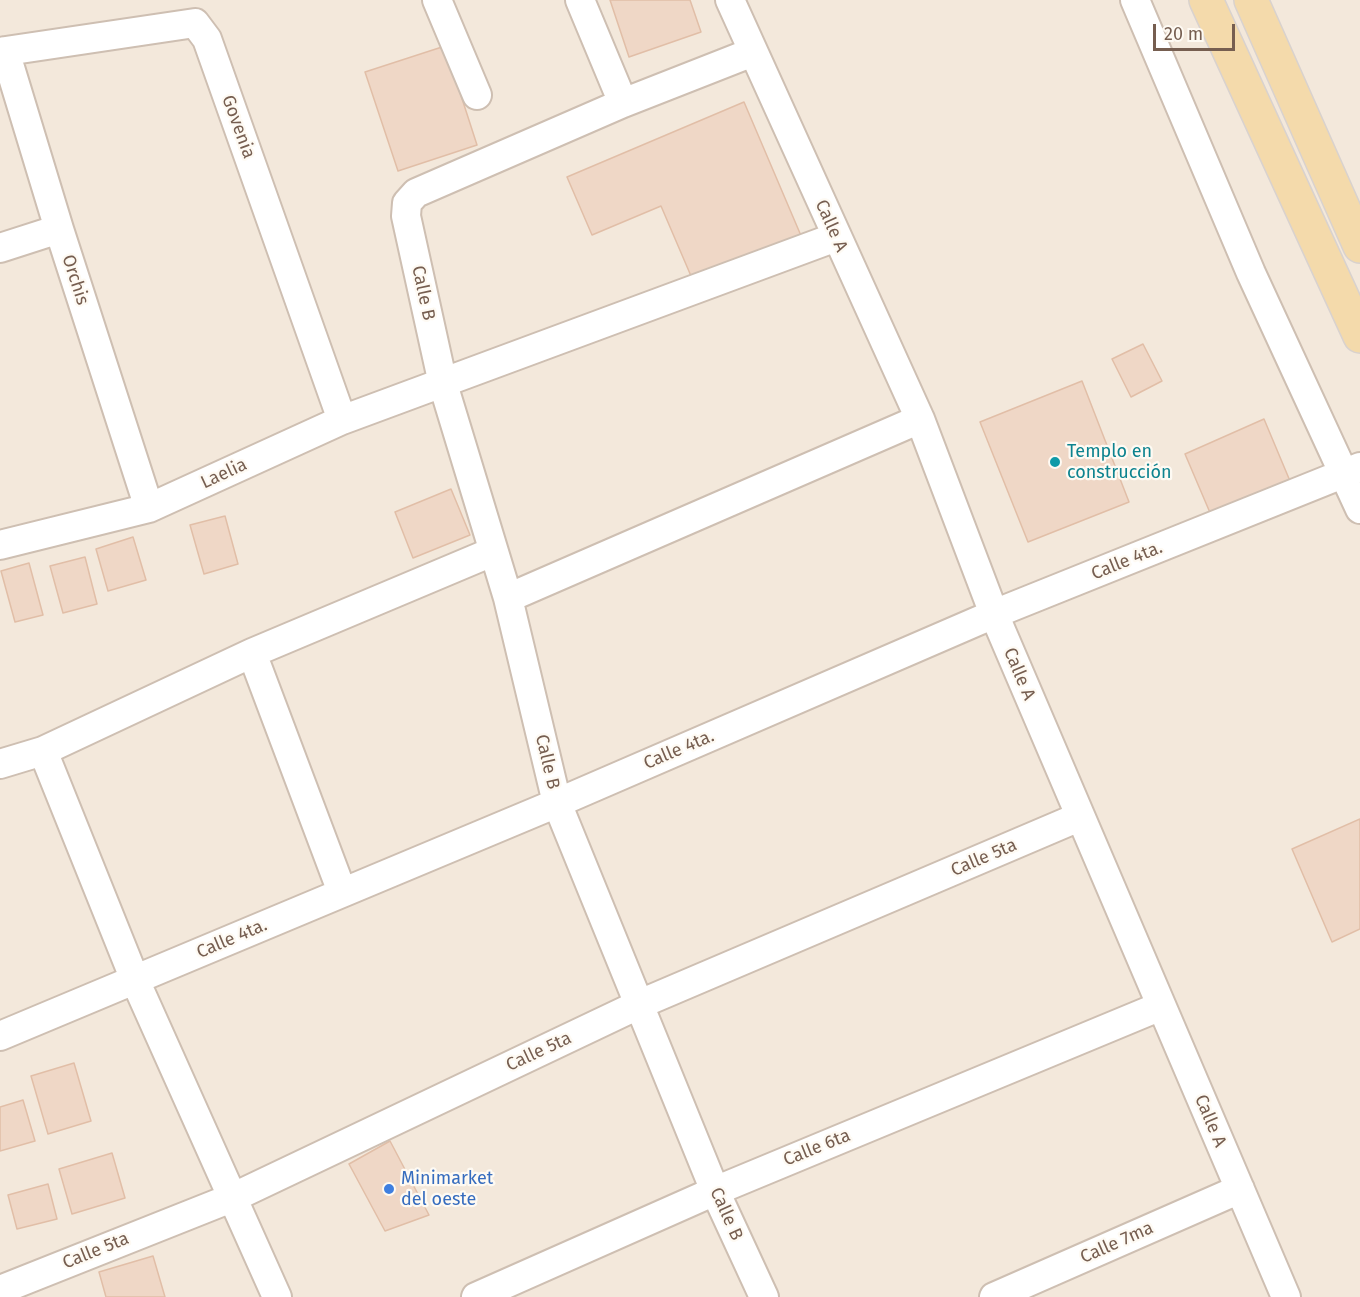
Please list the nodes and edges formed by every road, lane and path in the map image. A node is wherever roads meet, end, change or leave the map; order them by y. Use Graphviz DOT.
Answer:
graph roads {
  1 [pos="437,0"];
  2 [pos="580,0"];
  3 [pos="730,0"];
  4 [pos="1135,0"];
  5 [pos="1206,0"];
  6 [pos="1251,0"];
  7 [pos="3,51"];
  8 [pos="753,52"];
  9 [pos="477,95"];
  10 [pos="623,103"];
  11 [pos="59,230"];
  12 [pos="836,237"];
  13 [pos="1360,246"];
  14 [pos="0,248"];
  15 [pos="1360,336"];
  16 [pos="443,384"];
  17 [pos="920,419"];
  18 [pos="342,420"];
  19 [pos="1353,471"];
  20 [pos="149,508"];
  21 [pos="1360,509"];
  22 [pos="0,545"];
  23 [pos="492,552"];
  24 [pos="508,598"];
  25 [pos="994,614"];
  26 [pos="252,653"];
  27 [pos="43,750"];
  28 [pos="0,764"];
  29 [pos="557,803"];
  30 [pos="1079,817"];
  31 [pos="342,892"];
  32 [pos="135,980"];
  33 [pos="640,1004"];
  34 [pos="1161,1006"];
  35 [pos="0,1036"];
  36 [pos="1240,1189"];
  37 [pos="715,1191"];
  38 [pos="234,1197"];
  39 [pos="0,1290"];
  40 [pos="277,1297"];
  41 [pos="476,1297"];
  42 [pos="764,1297"];
  43 [pos="994,1297"];
  44 [pos="1286,1297"];
  1 -- 9 [label="street"];
  2 -- 10 [label="street"];
  3 -- 8 [label="street, Calle A"];
  4 -- 19 [label="street"];
  5 -- 15 [label="main road"];
  6 -- 13 [label="main road"];
  7 -- 11 [label="street, Orchis"];
  7 -- 18 [label="street, Govenia"];
  8 -- 10 [label="street"];
  8 -- 12 [label="street, Calle A"];
  10 -- 16 [label="street, Calle B"];
  11 -- 14 [label="street"];
  11 -- 20 [label="street, Orchis"];
  12 -- 16 [label="street, Laelia"];
  12 -- 17 [label="street, Calle A"];
  16 -- 18 [label="street, Laelia"];
  16 -- 23 [label="street, Calle B"];
  17 -- 24 [label="street"];
  17 -- 25 [label="street, Calle A"];
  18 -- 20 [label="street, Laelia"];
  19 -- 21 [label="street"];
  19 -- 25 [label="street, Calle 4ta."];
  20 -- 22 [label="street, Laelia"];
  23 -- 24 [label="street, Calle B"];
  23 -- 26 [label="street"];
  24 -- 29 [label="street, Calle B"];
  25 -- 29 [label="street, Calle 4ta."];
  25 -- 30 [label="street, Calle A"];
  26 -- 27 [label="street"];
  26 -- 31 [label="street"];
  27 -- 28 [label="street"];
  27 -- 32 [label="street"];
  29 -- 31 [label="street, Calle 4ta."];
  29 -- 33 [label="street, Calle B"];
  30 -- 33 [label="street, Calle 5ta"];
  30 -- 34 [label="street, Calle A"];
  31 -- 32 [label="street, Calle 4ta."];
  32 -- 35 [label="street, Calle 4ta."];
  32 -- 38 [label="street"];
  33 -- 37 [label="street, Calle B"];
  33 -- 38 [label="street, Calle 5ta"];
  34 -- 36 [label="street, Calle A"];
  34 -- 37 [label="street, Calle 6ta"];
  36 -- 43 [label="street, Calle 7ma"];
  36 -- 44 [label="street, Calle A"];
  37 -- 41 [label="street, Calle 6ta"];
  37 -- 42 [label="street, Calle B"];
  38 -- 39 [label="street, Calle 5ta"];
  38 -- 40 [label="street"];
}
